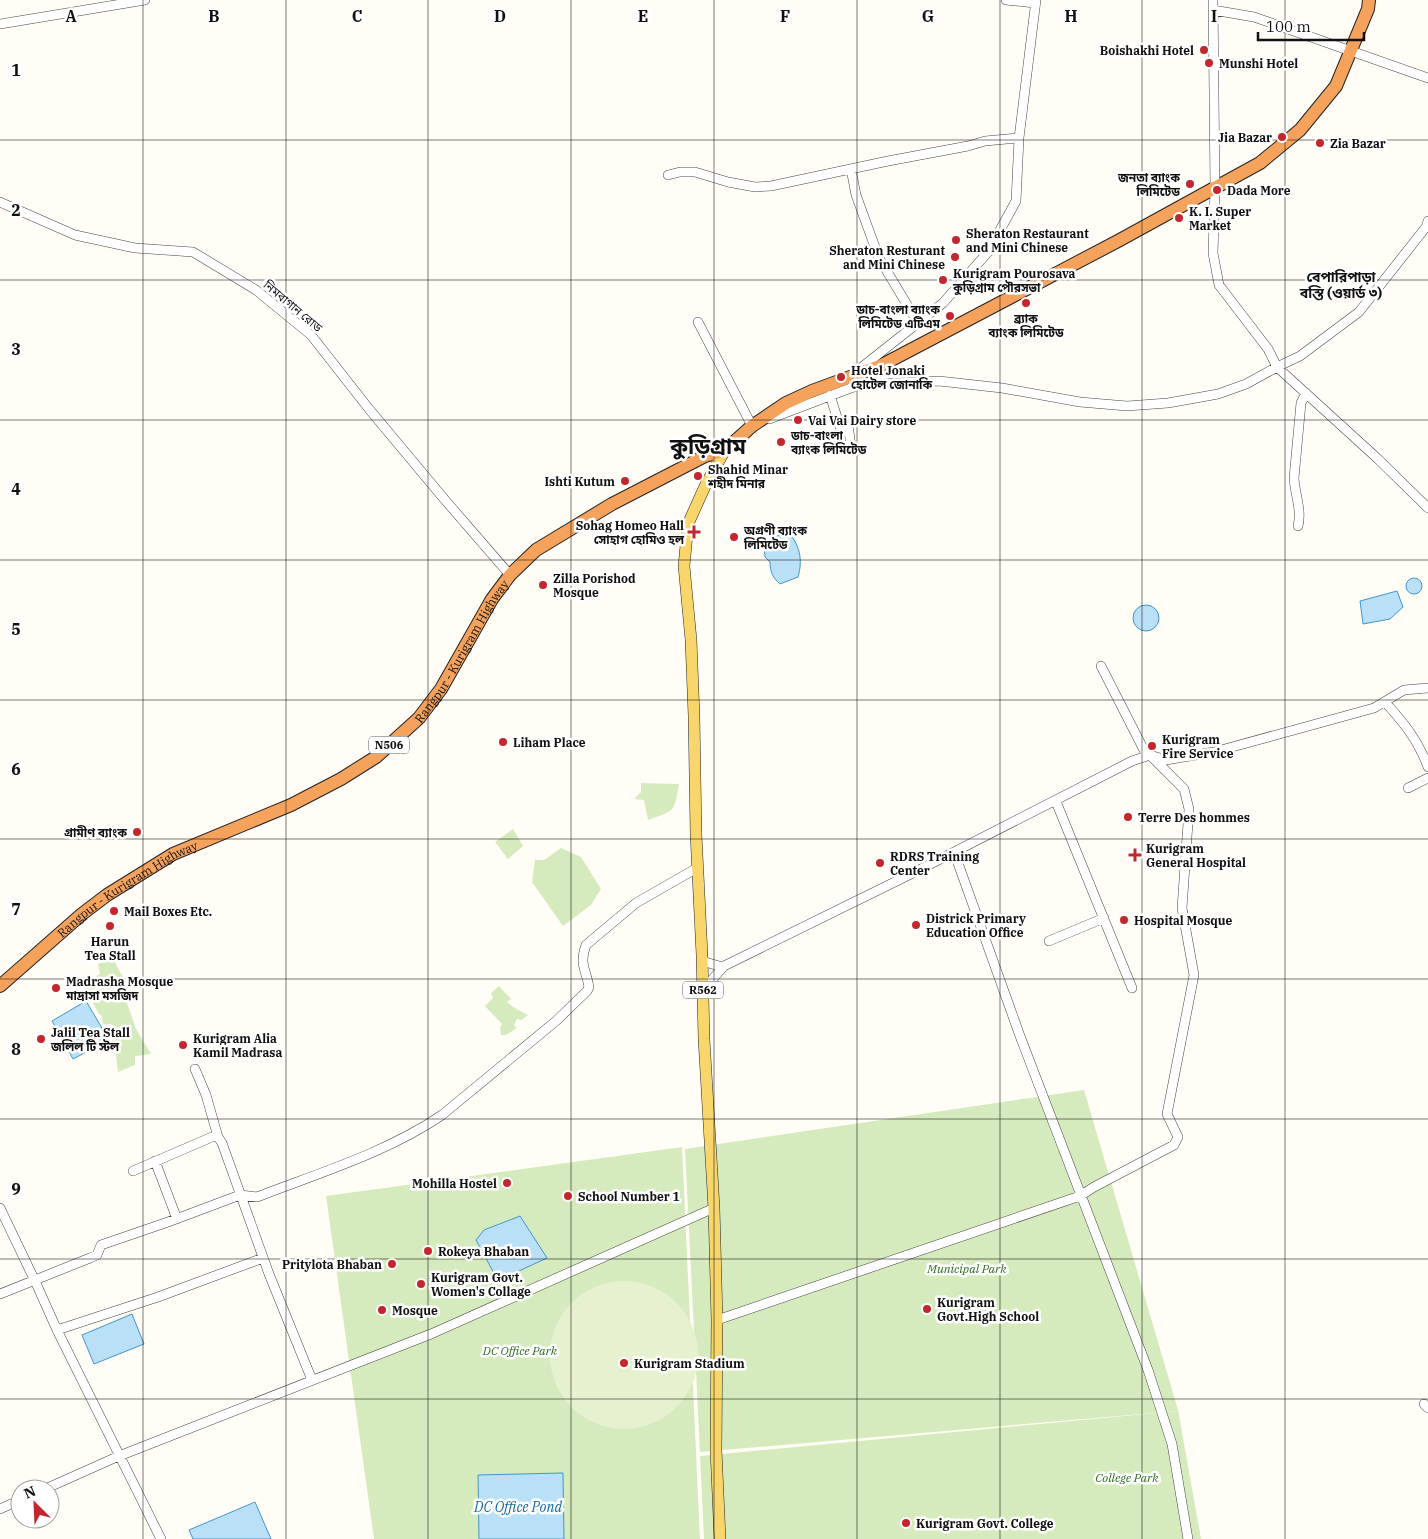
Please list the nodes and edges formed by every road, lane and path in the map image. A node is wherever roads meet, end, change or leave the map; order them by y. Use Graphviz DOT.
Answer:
graph roads {
  1 [pos="145,0"];
  2 [pos="1006,0"];
  3 [pos="1213,0"];
  4 [pos="1369,0"];
  5 [pos="1036,1"];
  6 [pos="1213,10"];
  7 [pos="0,24"];
  8 [pos="1351,50"];
  9 [pos="1428,78"];
  10 [pos="1019,138"];
  11 [pos="851,170"];
  12 [pos="668,175"];
  13 [pos="1215,188"];
  14 [pos="0,202"];
  15 [pos="1428,221"];
  16 [pos="698,322"];
  17 [pos="918,323"];
  18 [pos="1277,366"];
  19 [pos="851,376"];
  20 [pos="1306,393"];
  21 [pos="830,395"];
  22 [pos="752,426"];
  23 [pos="851,447"];
  24 [pos="726,450"];
  25 [pos="1428,508"];
  26 [pos="1298,526"];
  27 [pos="510,575"];
  28 [pos="1101,666"];
  29 [pos="1428,688"];
  30 [pos="1385,702"];
  31 [pos="1148,755"];
  32 [pos="1428,766"];
  33 [pos="1428,778"];
  34 [pos="1408,788"];
  35 [pos="1054,801"];
  36 [pos="954,852"];
  37 [pos="697,868"];
  38 [pos="1104,918"];
  39 [pos="1049,941"];
  40 [pos="702,961"];
  41 [pos="724,966"];
  42 [pos="0,986"];
  43 [pos="1132,988"];
  44 [pos="703,990"];
  45 [pos="195,1068"];
  46 [pos="218,1137"];
  47 [pos="158,1160"];
  48 [pos="133,1171"];
  49 [pos="240,1195"];
  50 [pos="1080,1196"];
  51 [pos="0,1208"];
  52 [pos="714,1208"];
  53 [pos="177,1218"];
  54 [pos="263,1258"];
  55 [pos="35,1281"];
  56 [pos="0,1294"];
  57 [pos="717,1320"];
  58 [pos="57,1330"];
  59 [pos="312,1380"];
  60 [pos="119,1456"];
  61 [pos="60,1482"];
  62 [pos="161,1539"];
  63 [pos="720,1539"];
  64 [pos="1188,1539"];
  1 -- 7 [label="street"];
  2 -- 5 [label="street"];
  3 -- 6 [label="street"];
  4 -- 8 [label="highway"];
  5 -- 10 [label="street"];
  6 -- 8 [label="street"];
  6 -- 13 [label="street"];
  8 -- 9 [label="street"];
  8 -- 13 [label="highway"];
  10 -- 11 [label="street"];
  10 -- 17 [label="street"];
  11 -- 12 [label="street"];
  11 -- 17 [label="street"];
  13 -- 18 [label="street"];
  13 -- 19 [label="highway"];
  14 -- 27 [label="street, নিমবাগান রোড"];
  15 -- 18 [label="street"];
  16 -- 22 [label="street"];
  17 -- 19 [label="street"];
  18 -- 20 [label="street"];
  18 -- 21 [label="street"];
  19 -- 22 [label="highway"];
  20 -- 25 [label="street"];
  20 -- 26 [label="street"];
  21 -- 22 [label="street"];
  21 -- 23 [label="street"];
  22 -- 24 [label="highway"];
  24 -- 27 [label="highway, Rangpur - Kurigram Highway / N506"];
  24 -- 37 [label="main road, R562"];
  27 -- 42 [label="highway, Rangpur - Kurigram Highway / N506"];
  28 -- 31 [label="street"];
  29 -- 30 [label="street"];
  30 -- 31 [label="street"];
  30 -- 32 [label="street"];
  31 -- 35 [label="street"];
  31 -- 50 [label="street"];
  33 -- 34 [label="street"];
  35 -- 36 [label="street"];
  35 -- 38 [label="street"];
  36 -- 41 [label="street"];
  36 -- 50 [label="street"];
  37 -- 40 [label="main road, R562"];
  37 -- 49 [label="street"];
  38 -- 39 [label="street"];
  38 -- 43 [label="street"];
  40 -- 41 [label="street"];
  40 -- 44 [label="main road, R562"];
  41 -- 44 [label="street"];
  44 -- 52 [label="main road, R562"];
  45 -- 46 [label="street"];
  46 -- 47 [label="street"];
  46 -- 49 [label="street"];
  47 -- 48 [label="street"];
  47 -- 53 [label="street"];
  49 -- 53 [label="street"];
  49 -- 54 [label="street"];
  50 -- 57 [label="street"];
  50 -- 64 [label="street"];
  51 -- 55 [label="street"];
  52 -- 57 [label="main road, R562"];
  52 -- 59 [label="street"];
  53 -- 55 [label="street"];
  54 -- 58 [label="street"];
  54 -- 59 [label="street"];
  55 -- 56 [label="street"];
  55 -- 58 [label="street"];
  57 -- 63 [label="main road, R562"];
  58 -- 60 [label="street"];
  59 -- 60 [label="street"];
  60 -- 61 [label="street"];
  60 -- 62 [label="street"];
}
